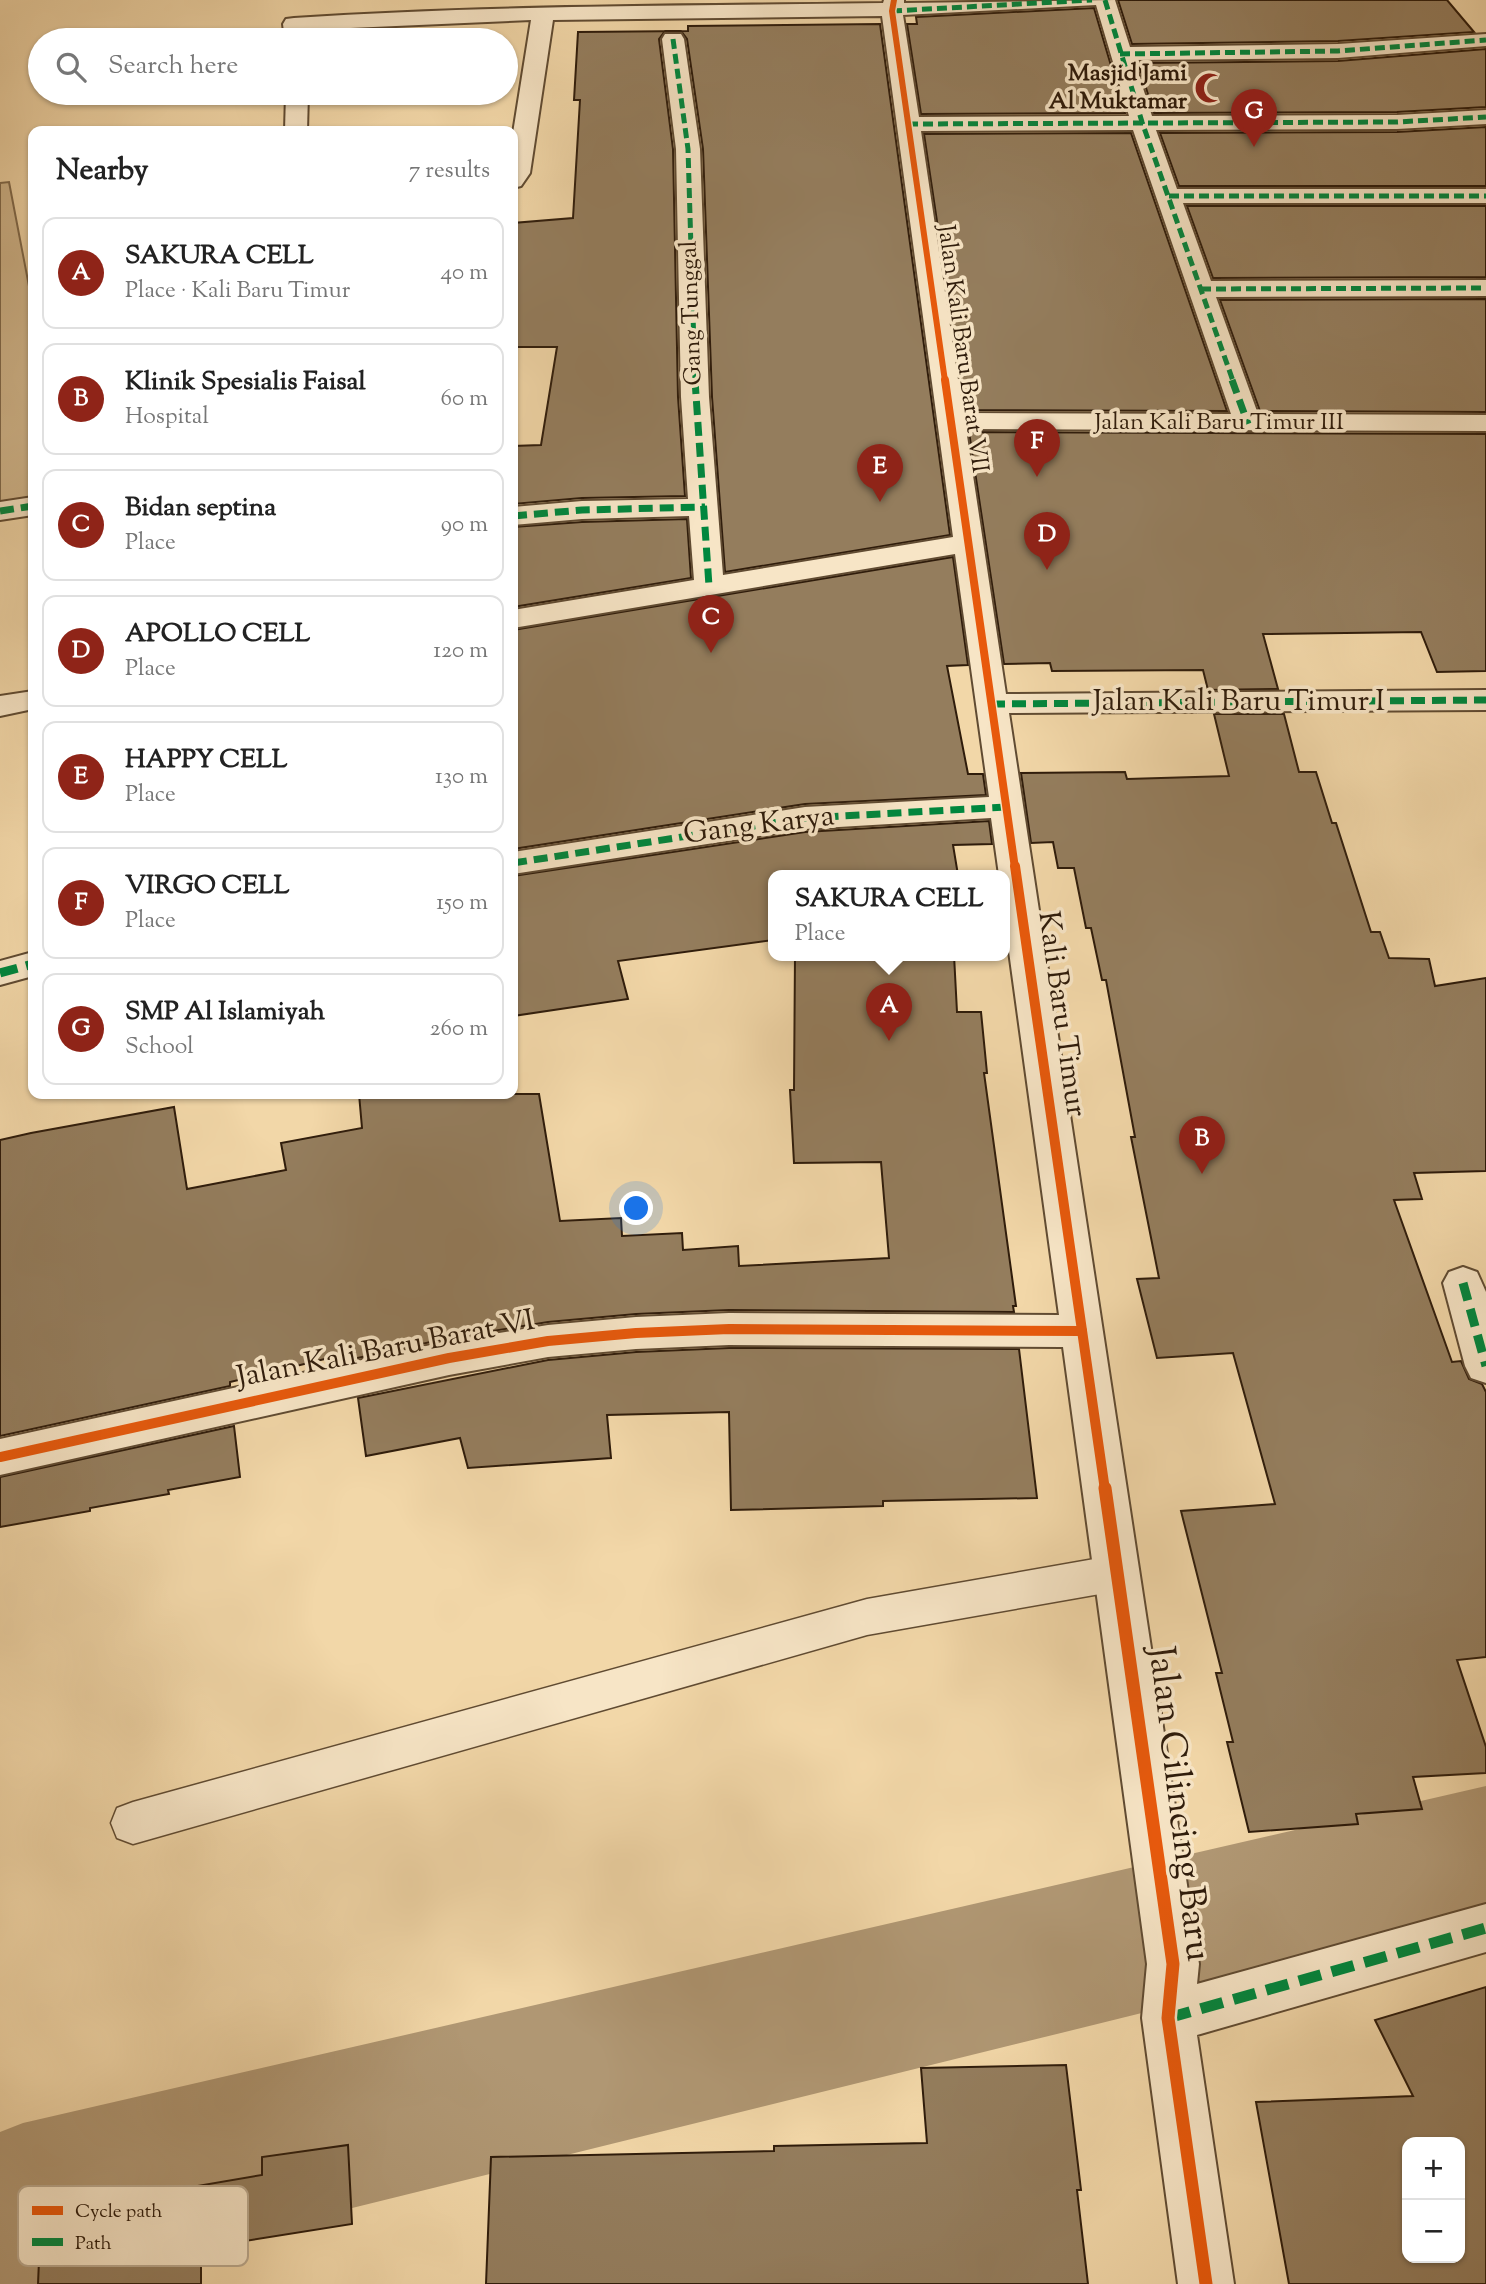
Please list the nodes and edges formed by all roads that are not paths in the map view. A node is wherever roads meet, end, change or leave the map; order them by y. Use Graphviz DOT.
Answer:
graph roads {
  1 [pos="288,0"];
  2 [pos="1092,0"];
  3 [pos="1105,0"];
  4 [pos="893,5"];
  5 [pos="543,13"];
  6 [pos="294,28"];
  7 [pos="318,28"];
  8 [pos="673,40"];
  9 [pos="1486,40"];
  10 [pos="1120,54"];
  11 [pos="297,105"];
  12 [pos="1486,117"];
  13 [pos="1142,122"];
  14 [pos="908,124"];
  15 [pos="296,126"];
  16 [pos="518,173"];
  17 [pos="1169,196"];
  18 [pos="1486,196"];
  19 [pos="1486,288"];
  20 [pos="1201,289"];
  21 [pos="951,421"];
  22 [pos="1248,424"];
  23 [pos="1486,424"];
  24 [pos="28,507"];
  25 [pos="705,507"];
  26 [pos="0,511"];
  27 [pos="518,516"];
  28 [pos="969,543"];
  29 [pos="709,586"];
  30 [pos="518,618"];
  31 [pos="1486,700"];
  32 [pos="28,701"];
  33 [pos="991,704"];
  34 [pos="0,706"];
  35 [pos="1007,807"];
  36 [pos="518,862"];
  37 [pos="28,965"];
  38 [pos="0,973"];
  39 [pos="1463,1283"];
  40 [pos="1082,1331"];
  41 [pos="1486,1366"];
  42 [pos="0,1457"];
  43 [pos="1117,1573"];
  44 [pos="133,1823"];
  45 [pos="1486,1928"];
  46 [pos="1168,2018"];
  47 [pos="1206,2284"];
  1 -- 6 [label="street"];
  2 -- 4 [label="street"];
  3 -- 10 [label="street"];
  4 -- 5 [label="street"];
  4 -- 14 [label="street, Jalan Kali Baru Barat VII"];
  5 -- 7 [label="street"];
  5 -- 16 [label="street"];
  8 -- 25 [label="street, Gang Tunggal"];
  9 -- 10 [label="street"];
  10 -- 13 [label="street"];
  11 -- 15 [label="street"];
  12 -- 13 [label="street"];
  13 -- 14 [label="street"];
  13 -- 17 [label="street"];
  14 -- 21 [label="street, Jalan Kali Baru Barat VII"];
  17 -- 18 [label="street"];
  17 -- 20 [label="street"];
  19 -- 20 [label="street"];
  20 -- 22 [label="street"];
  21 -- 22 [label="street, Jalan Kali Baru Timur III"];
  21 -- 28 [label="street, Jalan Kali Baru Barat VII"];
  22 -- 23 [label="street, Jalan Kali Baru Timur III"];
  24 -- 26 [label="street"];
  25 -- 27 [label="street"];
  25 -- 29 [label="street, Gang Tunggal"];
  28 -- 29 [label="street"];
  28 -- 33 [label="street, Jalan Kali Baru Barat VII"];
  29 -- 30 [label="street"];
  31 -- 33 [label="street, Jalan Kali Baru Timur I"];
  32 -- 34 [label="street"];
  33 -- 35 [label="street, Kali Baru Timur"];
  35 -- 36 [label="street, Gang Karya"];
  35 -- 40 [label="street, Kali Baru Timur"];
  37 -- 38 [label="street"];
  39 -- 41 [label="street"];
  40 -- 42 [label="street, Jalan Kali Baru Barat VI"];
  40 -- 43 [label="street, Jalan Cilincing Baru"];
  43 -- 44 [label="lane"];
  43 -- 46 [label="street, Jalan Cilincing Baru"];
  45 -- 46 [label="street"];
  46 -- 47 [label="street, Jalan Cilincing Baru"];
}
